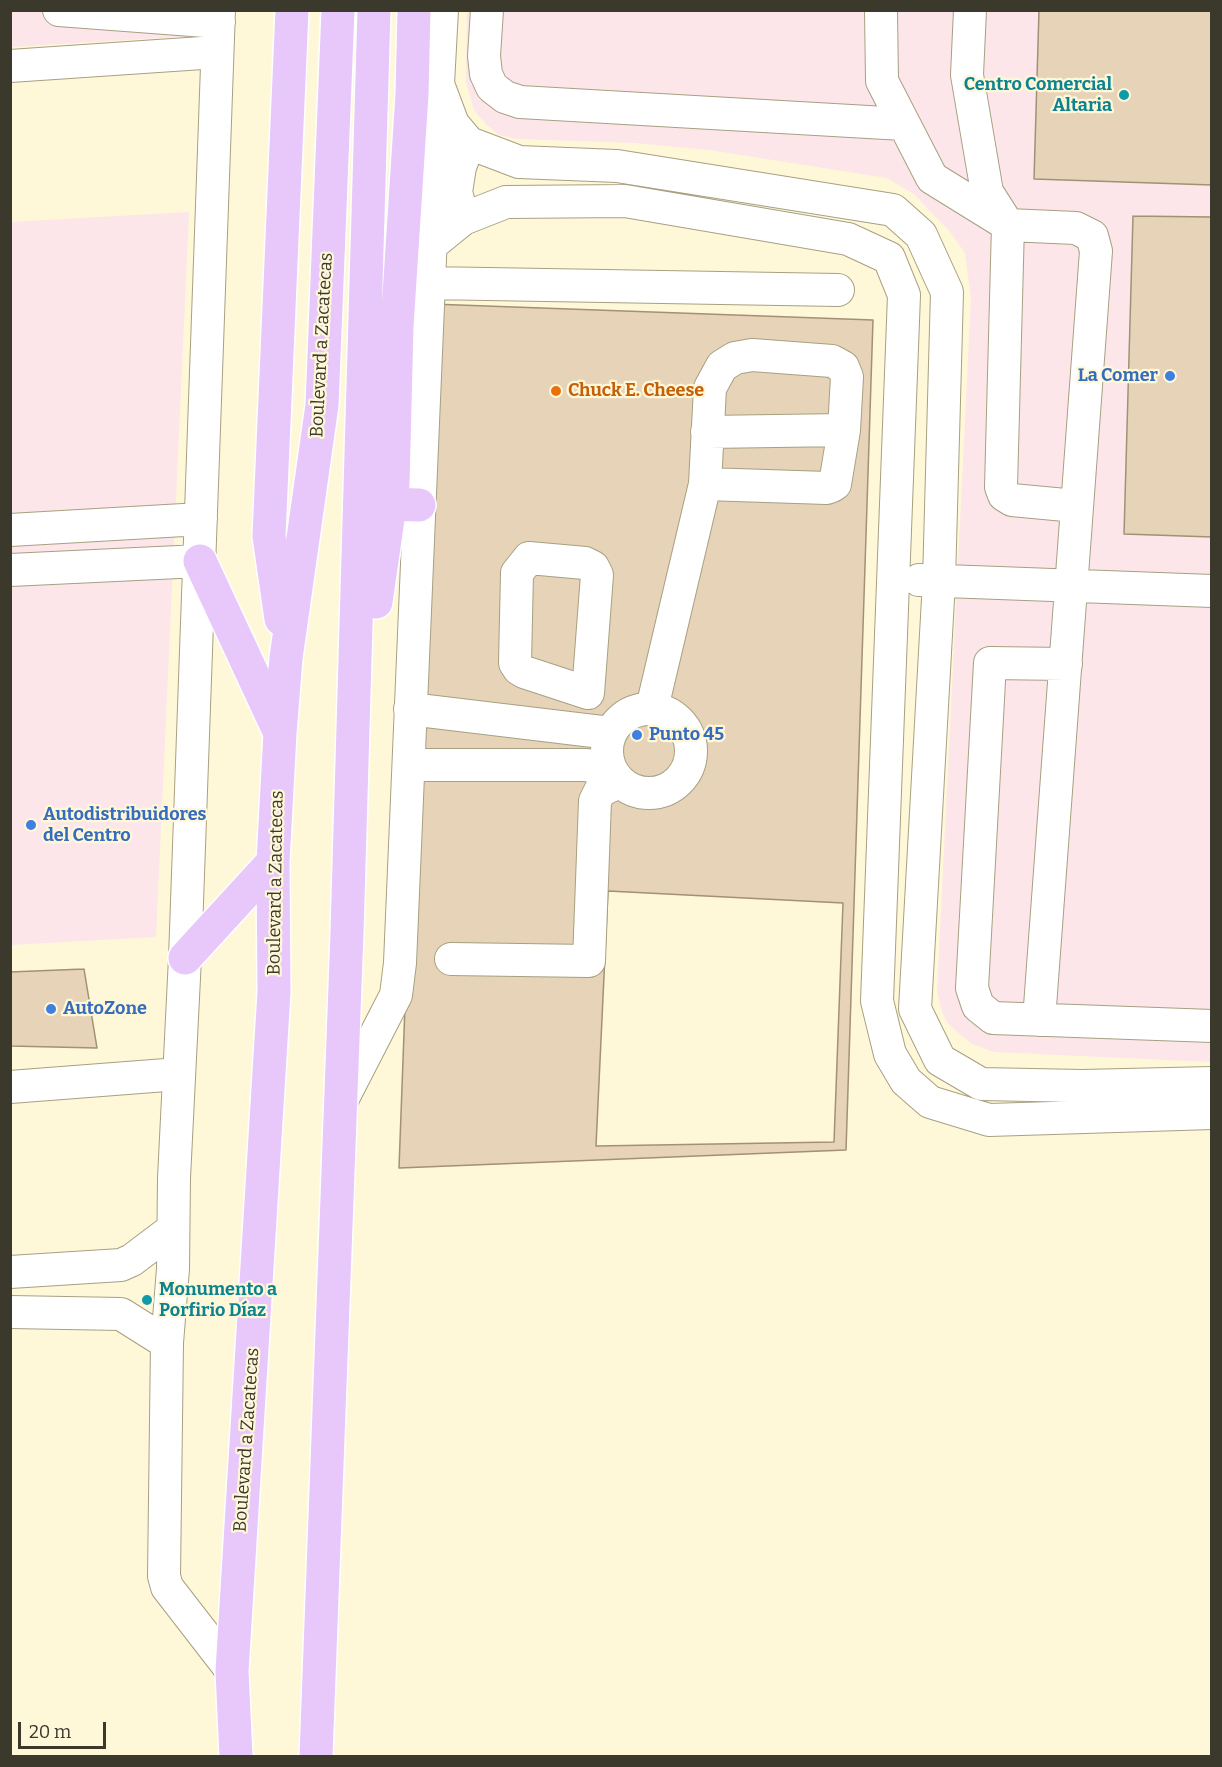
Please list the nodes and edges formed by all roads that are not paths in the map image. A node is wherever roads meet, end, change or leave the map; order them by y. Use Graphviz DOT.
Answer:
graph roads {
  1 [pos="59,10"];
  2 [pos="292,10"];
  3 [pos="338,10"];
  4 [pos="374,10"];
  5 [pos="414,10"];
  6 [pos="442,10"];
  7 [pos="487,10"];
  8 [pos="881,10"];
  9 [pos="970,10"];
  10 [pos="218,28"];
  11 [pos="10,66"];
  12 [pos="438,84"];
  13 [pos="903,124"];
  14 [pos="469,143"];
  15 [pos="463,219"];
  16 [pos="1008,225"];
  17 [pos="921,235"];
  18 [pos="417,245"];
  19 [pos="889,258"];
  20 [pos="429,283"];
  21 [pos="838,290"];
  22 [pos="844,430"];
  23 [pos="707,432"];
  24 [pos="705,484"];
  25 [pos="405,504"];
  26 [pos="1076,506"];
  27 [pos="201,519"];
  28 [pos="10,530"];
  29 [pos="201,561"];
  30 [pos="10,570"];
  31 [pos="895,579"];
  32 [pos="939,581"];
  33 [pos="1072,584"];
  34 [pos="1212,591"];
  35 [pos="286,658"];
  36 [pos="1066,664"];
  37 [pos="588,693"];
  38 [pos="652,708"];
  39 [pos="410,709"];
  40 [pos="615,726"];
  41 [pos="280,733"];
  42 [pos="353,755"];
  43 [pos="409,765"];
  44 [pos="615,776"];
  45 [pos="273,862"];
  46 [pos="186,958"];
  47 [pos="451,959"];
  48 [pos="1039,1020"];
  49 [pos="1212,1026"];
  50 [pos="179,1074"];
  51 [pos="1212,1083"];
  52 [pos="10,1088"];
  53 [pos="340,1104"];
  54 [pos="1212,1113"];
  55 [pos="173,1229"];
  56 [pos="18,1271"];
  57 [pos="11,1312"];
  58 [pos="167,1343"];
  59 [pos="232,1671"];
  60 [pos="236,1756"];
  61 [pos="316,1756"];
  1 -- 10 [label="street"];
  2 -- 35 [label="main road"];
  3 -- 35 [label="main road, Boulevard a Zacatecas"];
  4 -- 42 [label="main road"];
  5 -- 18 [label="main road"];
  6 -- 12 [label="street"];
  7 -- 13 [label="street"];
  8 -- 13 [label="street"];
  9 -- 16 [label="street"];
  10 -- 11 [label="street"];
  10 -- 27 [label="street"];
  12 -- 14 [label="street"];
  12 -- 18 [label="street"];
  13 -- 16 [label="street"];
  14 -- 15 [label="street"];
  14 -- 17 [label="street"];
  15 -- 18 [label="street"];
  15 -- 19 [label="street"];
  16 -- 26 [label="street"];
  16 -- 26 [label="street"];
  17 -- 19 [label="street"];
  17 -- 32 [label="street"];
  18 -- 20 [label="street"];
  18 -- 25 [label="main road"];
  19 -- 31 [label="street"];
  20 -- 21 [label="street"];
  20 -- 25 [label="street"];
  22 -- 23 [label="street"];
  22 -- 23 [label="street"];
  22 -- 24 [label="street"];
  23 -- 24 [label="street"];
  24 -- 38 [label="street"];
  25 -- 39 [label="street"];
  25 -- 42 [label="main road"];
  26 -- 33 [label="street"];
  27 -- 28 [label="street"];
  27 -- 29 [label="street"];
  29 -- 30 [label="street"];
  29 -- 41 [label="main road"];
  29 -- 46 [label="street"];
  31 -- 32 [label="street"];
  31 -- 54 [label="street"];
  32 -- 33 [label="street"];
  32 -- 51 [label="street"];
  33 -- 34 [label="street"];
  33 -- 36 [label="street"];
  35 -- 41 [label="main road, Boulevard a Zacatecas"];
  36 -- 48 [label="street"];
  36 -- 48 [label="street"];
  37 -- 40 [label="street"];
  38 -- 40 [label="street"];
  38 -- 44 [label="street"];
  39 -- 40 [label="street"];
  39 -- 43 [label="street"];
  40 -- 44 [label="street"];
  41 -- 45 [label="main road, Boulevard a Zacatecas"];
  42 -- 53 [label="main road"];
  43 -- 44 [label="street"];
  43 -- 53 [label="street"];
  44 -- 47 [label="street"];
  45 -- 46 [label="main road"];
  45 -- 59 [label="main road, Boulevard a Zacatecas"];
  46 -- 50 [label="street"];
  48 -- 49 [label="street"];
  50 -- 52 [label="street"];
  50 -- 55 [label="street"];
  53 -- 61 [label="main road"];
  55 -- 56 [label="street"];
  55 -- 58 [label="street"];
  56 -- 57 [label="street"];
  57 -- 58 [label="street"];
  58 -- 59 [label="street"];
  59 -- 60 [label="main road, Boulevard a Zacatecas"];
}
